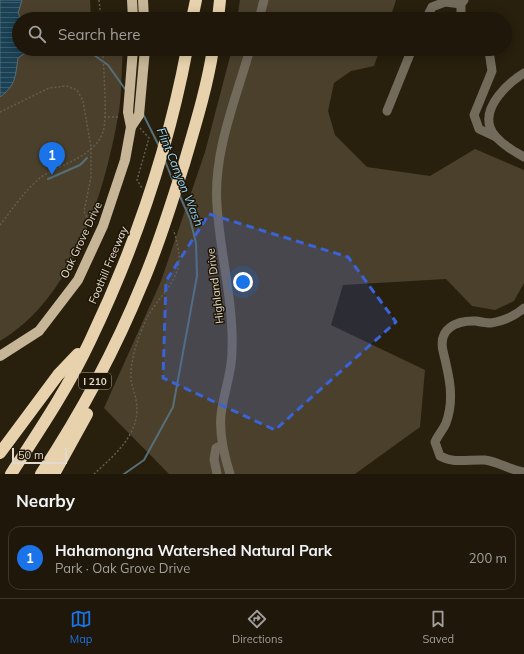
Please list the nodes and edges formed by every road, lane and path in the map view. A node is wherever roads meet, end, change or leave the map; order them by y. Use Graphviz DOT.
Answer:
graph roads {
  1 [pos="99,0"];
  2 [pos="132,0"];
  3 [pos="143,0"];
  4 [pos="149,0"];
  5 [pos="196,0"];
  6 [pos="220,0"];
  7 [pos="264,0"];
  8 [pos="462,2"];
  9 [pos="100,12"];
  10 [pos="133,12"];
  11 [pos="144,12"];
  12 [pos="145,12"];
  13 [pos="193,12"];
  14 [pos="219,12"];
  15 [pos="261,12"];
  16 [pos="430,12"];
  17 [pos="461,12"];
  18 [pos="103,56"];
  19 [pos="132,56"];
  20 [pos="144,56"];
  21 [pos="186,56"];
  22 [pos="211,56"];
  23 [pos="248,56"];
  24 [pos="409,56"];
  25 [pos="490,56"];
  26 [pos="524,73"];
  27 [pos="387,111"];
  28 [pos="0,112"];
  29 [pos="121,116"];
  30 [pos="104,117"];
  31 [pos="131,127"];
  32 [pos="144,131"];
  33 [pos="496,137"];
  34 [pos="91,147"];
  35 [pos="524,158"];
  36 [pos="143,190"];
  37 [pos="0,225"];
  38 [pos="104,226"];
  39 [pos="171,228"];
  40 [pos="142,284"];
  41 [pos="524,308"];
  42 [pos="90,342"];
  43 [pos="0,356"];
  44 [pos="222,445"];
  45 [pos="0,453"];
  46 [pos="510,472"];
  47 [pos="524,472"];
  48 [pos="11,474"];
  49 [pos="41,474"];
  50 [pos="54,474"];
  51 [pos="94,474"];
  52 [pos="217,474"];
  53 [pos="230,474"];
  1 -- 9 [label="path"];
  2 -- 10 [label="main road"];
  3 -- 11 [label="main road"];
  4 -- 12 [label="main road"];
  5 -- 13 [label="highway"];
  6 -- 14 [label="highway"];
  7 -- 15 [label="street"];
  8 -- 16 [label="street"];
  8 -- 17 [label="street"];
  18 -- 30 [label="path"];
  19 -- 31 [label="main road, Oak Grove Drive"];
  20 -- 31 [label="main road, Oak Grove Drive"];
  21 -- 42 [label="highway, Foothill Freeway / I 210"];
  22 -- 40 [label="highway, I 210"];
  23 -- 44 [label="street, Highland Drive"];
  24 -- 27 [label="street"];
  25 -- 33 [label="street"];
  26 -- 33 [label="street"];
  28 -- 34 [label="path"];
  29 -- 30 [label="path"];
  30 -- 34 [label="path"];
  31 -- 38 [label="main road, Oak Grove Drive"];
  32 -- 36 [label="path"];
  33 -- 35 [label="street"];
  34 -- 37 [label="path"];
  34 -- 38 [label="path"];
  38 -- 43 [label="main road, Oak Grove Drive"];
  39 -- 51 [label="path"];
  40 -- 49 [label="highway, I 210"];
  40 -- 50 [label="highway"];
  41 -- 46 [label="street"];
  42 -- 45 [label="highway"];
  42 -- 48 [label="highway, Foothill Freeway / I 210"];
  44 -- 52 [label="street"];
  44 -- 53 [label="street, Highland Drive"];
  46 -- 47 [label="street"];
}
